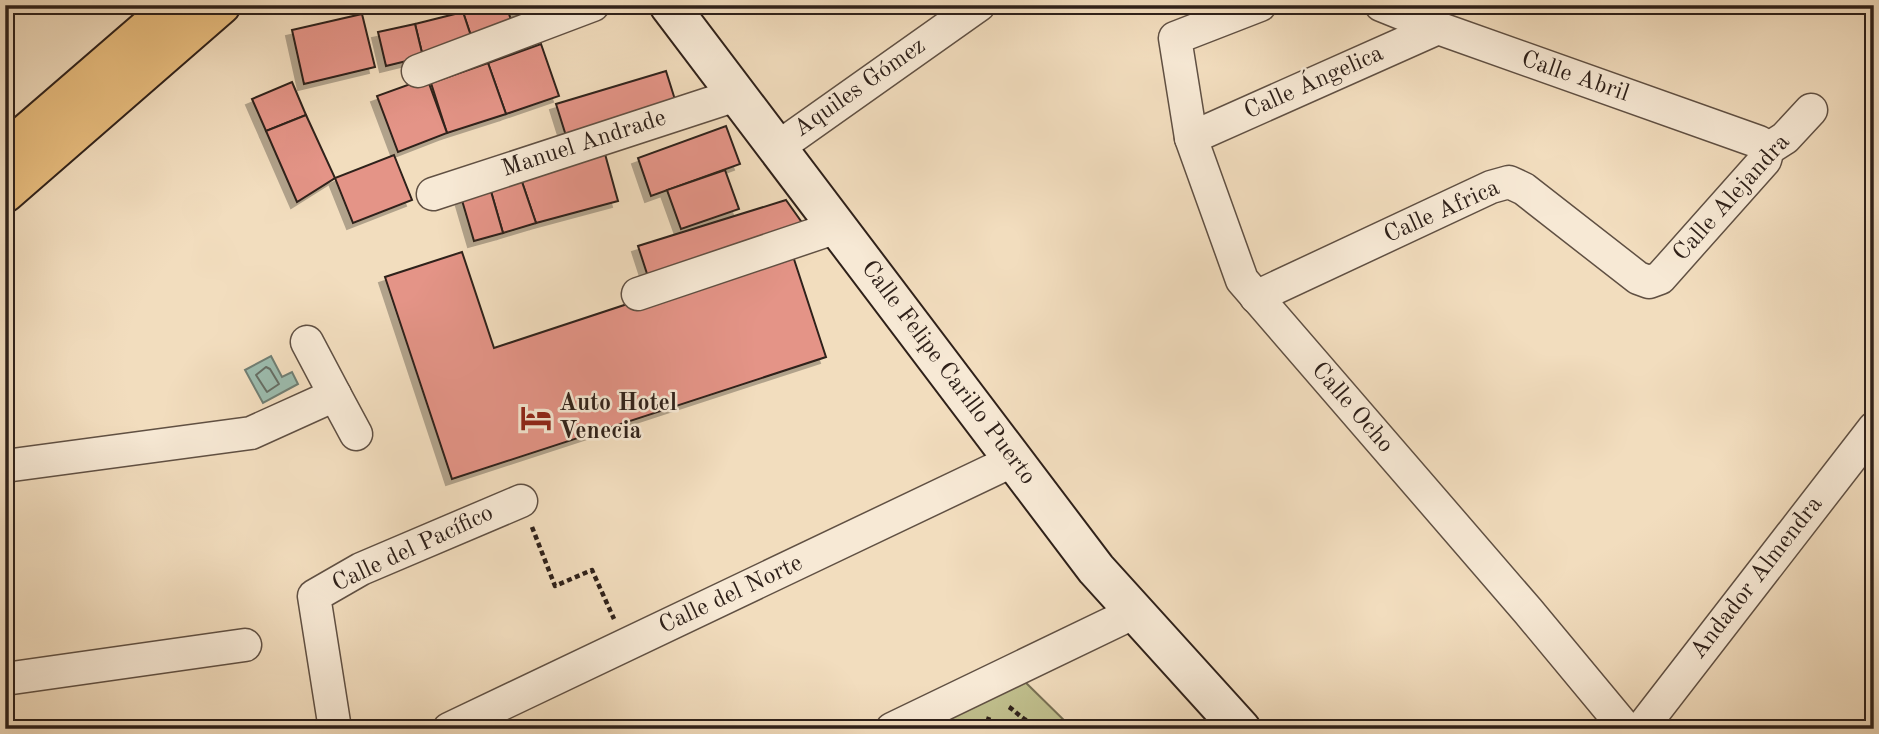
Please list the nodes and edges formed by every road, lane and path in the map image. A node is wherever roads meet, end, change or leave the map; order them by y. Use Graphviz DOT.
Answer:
graph roads {
  1 [pos="175,5"];
  2 [pos="221,5"];
  3 [pos="593,5"];
  4 [pos="668,5"];
  5 [pos="979,5"];
  6 [pos="1260,5"];
  7 [pos="1381,5"];
  8 [pos="1438,28"];
  9 [pos="418,71"];
  10 [pos="736,95"];
  11 [pos="1811,110"];
  12 [pos="1191,138"];
  13 [pos="776,148"];
  14 [pos="1768,149"];
  15 [pos="5,152"];
  16 [pos="5,193"];
  17 [pos="433,194"];
  18 [pos="837,227"];
  19 [pos="1649,282"];
  20 [pos="638,294"];
  21 [pos="1256,297"];
  22 [pos="307,342"];
  23 [pos="335,395"];
  24 [pos="1874,428"];
  25 [pos="356,433"];
  26 [pos="1014,460"];
  27 [pos="5,466"];
  28 [pos="521,500"];
  29 [pos="1135,612"];
  30 [pos="245,645"];
  31 [pos="626,645"];
  32 [pos="5,679"];
  33 [pos="1000,709"];
  34 [pos="991,714"];
  35 [pos="335,729"];
  36 [pos="449,729"];
  37 [pos="892,729"];
  38 [pos="985,729"];
  39 [pos="1061,729"];
  40 [pos="1241,729"];
  41 [pos="1626,729"];
  42 [pos="1641,729"];
  1 -- 15 [label="main road"];
  2 -- 16 [label="main road"];
  3 -- 9 [label="street"];
  4 -- 10 [label="street, Calle Felipe Carillo Puerto"];
  5 -- 13 [label="street, Aquiles Gómez"];
  6 -- 12 [label="street, Calle Ocho"];
  7 -- 8 [label="street, Calle Abril"];
  8 -- 12 [label="street, Calle Ángelica"];
  8 -- 14 [label="street, Calle Abril"];
  10 -- 13 [label="street, Calle Felipe Carillo Puerto"];
  10 -- 17 [label="street, Manuel Andrade"];
  11 -- 14 [label="street, Calle Alejandra"];
  12 -- 21 [label="street, Calle Ocho"];
  13 -- 18 [label="street, Calle Felipe Carillo Puerto"];
  14 -- 19 [label="street, Calle Alejandra"];
  18 -- 20 [label="street"];
  18 -- 26 [label="street, Calle Felipe Carillo Puerto"];
  19 -- 21 [label="street, Calle Africa"];
  21 -- 41 [label="street, Calle Ocho"];
  22 -- 23 [label="street"];
  23 -- 25 [label="street"];
  23 -- 27 [label="street"];
  24 -- 42 [label="street, Andador Almendra"];
  26 -- 29 [label="street, Calle Felipe Carillo Puerto"];
  26 -- 31 [label="street, Calle del Norte"];
  28 -- 31 [label="path"];
  28 -- 35 [label="street, Calle del Pacífico"];
  29 -- 37 [label="street"];
  29 -- 40 [label="street, Calle Felipe Carillo Puerto"];
  30 -- 32 [label="street"];
  31 -- 36 [label="street, Calle del Norte"];
  33 -- 39 [label="path"];
  34 -- 38 [label="path"];
}
